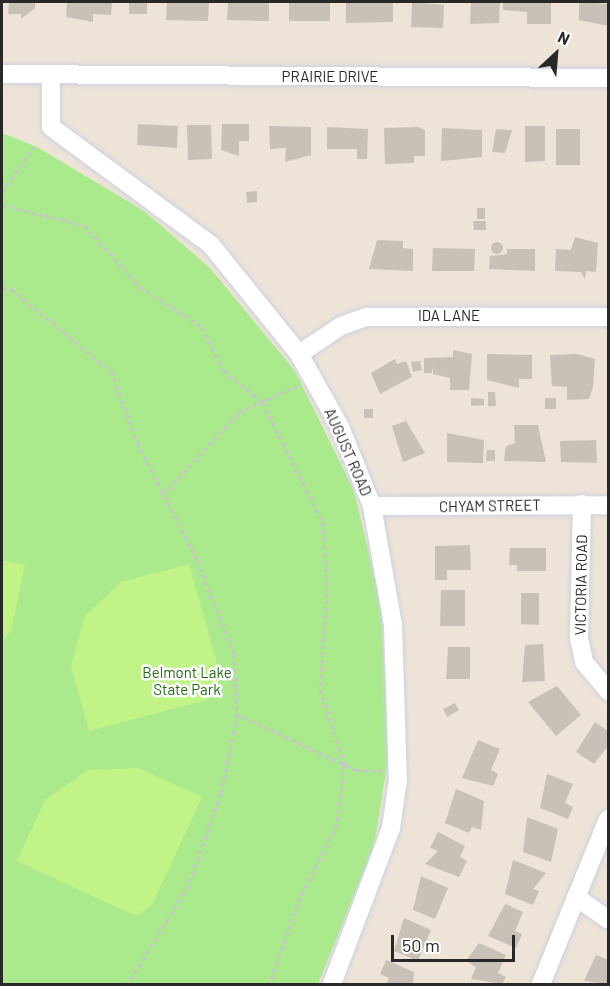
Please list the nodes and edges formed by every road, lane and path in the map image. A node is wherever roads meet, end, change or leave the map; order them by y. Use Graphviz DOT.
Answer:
graph roads {
  1 [pos="2,74"];
  2 [pos="51,74"];
  3 [pos="609,78"];
  4 [pos="34,147"];
  5 [pos="2,192"];
  6 [pos="2,205"];
  7 [pos="2,288"];
  8 [pos="609,317"];
  9 [pos="299,354"];
  10 [pos="299,385"];
  11 [pos="262,402"];
  12 [pos="164,495"];
  13 [pos="582,504"];
  14 [pos="609,504"];
  15 [pos="372,506"];
  16 [pos="609,692"];
  17 [pos="237,714"];
  18 [pos="344,764"];
  19 [pos="384,771"];
  20 [pos="609,819"];
  21 [pos="576,897"];
  22 [pos="609,920"];
  23 [pos="128,984"];
  24 [pos="269,984"];
  25 [pos="332,984"];
  26 [pos="541,984"];
  1 -- 2 [label="street"];
  2 -- 3 [label="street, PRAIRIE DRIVE"];
  2 -- 9 [label="street, AUGUST ROAD"];
  4 -- 5 [label="path"];
  6 -- 11 [label="path"];
  7 -- 12 [label="path"];
  8 -- 9 [label="street, IDA LANE"];
  9 -- 15 [label="street, AUGUST ROAD"];
  10 -- 11 [label="path"];
  11 -- 12 [label="path"];
  11 -- 18 [label="path"];
  12 -- 17 [label="path"];
  13 -- 14 [label="street, CHYAM STREET"];
  13 -- 15 [label="street, CHYAM STREET"];
  13 -- 16 [label="street, VICTORIA ROAD"];
  15 -- 25 [label="street, AUGUST ROAD"];
  17 -- 18 [label="path"];
  17 -- 23 [label="path"];
  18 -- 19 [label="path"];
  18 -- 24 [label="path"];
  20 -- 21 [label="street"];
  21 -- 22 [label="street"];
  21 -- 26 [label="street"];
}
